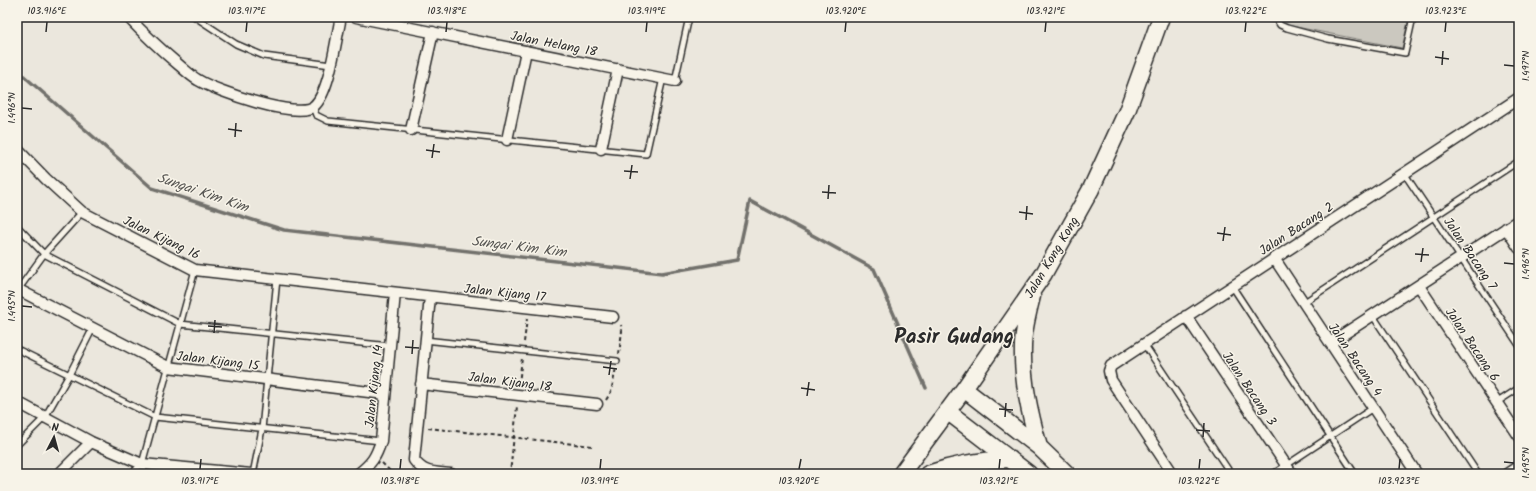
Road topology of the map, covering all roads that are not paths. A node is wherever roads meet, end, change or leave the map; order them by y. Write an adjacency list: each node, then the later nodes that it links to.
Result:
1 (128, 17): 16 (street)
2 (195, 17): 11 (lane)
3 (341, 17): 11 (street)
4 (356, 17): 9 (street, Jalan Helang 18)
5 (689, 17): 14 (lane)
6 (1161, 17): 36 (main road, Jalan Kong Kong)
7 (1275, 17): 8 (lane)
8 (1414, 17)
9 (432, 32): 10 (street, Jalan Helang 18); 17 (street)
10 (526, 51): 12 (street, Jalan Helang 18); 18 (street)
11 (331, 65): 16 (street)
12 (618, 69): 13 (street, Jalan Helang 18); 20 (street)
13 (663, 78): 14 (street, Jalan Helang 18); 20 (lane)
14 (675, 81)
15 (1519, 98): 22 (street, Jalan Bacang 2)
16 (313, 107): 17 (lane)
17 (411, 130): 18 (lane)
18 (507, 140): 20 (lane)
19 (17, 149): 23 (street, Jalan Kijang 16)
20 (601, 149)
21 (1519, 161): 24 (lane)
22 (1404, 173): 24 (lane, Jalan Bacang 7); 30 (street, Jalan Bacang 2)
23 (82, 212): 29 (lane); 32 (street, Jalan Kijang 16)
24 (1434, 217): 31 (lane, Jalan Bacang 7); 40 (lane)
25 (1519, 220): 27 (street)
26 (17, 226): 29 (lane)
27 (1506, 228): 28 (street); 31 (street)
28 (1519, 248)
29 (44, 254): 37 (lane); 44 (lane)
30 (1274, 258): 34 (street, Jalan Bacang 2); 40 (street, Jalan Bacang 4)
31 (1461, 258): 35 (street); 50 (lane, Jalan Bacang 7)
32 (195, 270): 33 (street, Jalan Kijang 16); 44 (lane)
33 (277, 280): 38 (street, Jalan Kijang 16); 46 (lane)
34 (1232, 286): 41 (street, Jalan Bacang 2); 69 (lane)
35 (1419, 286): 42 (street); 62 (street, Jalan Bacang 6)
36 (1033, 289): 59 (main road, Jalan Kong Kong); 74 (main road)
37 (17, 290): 45 (street, Jalan Kijang 15)
38 (395, 293): 39 (street, Jalan Kijang 17); 51 (street, Jalan Kijang 14)
39 (430, 297): 43 (street, Jalan Kijang 17); 47 (street)
40 (1303, 303): 48 (street, Jalan Bacang 4)
41 (1186, 316): 49 (street, Jalan Bacang 2); 77 (street, Jalan Bacang 3)
42 (1373, 316): 48 (street); 93 (lane)
43 (613, 317)
44 (180, 324): 46 (lane); 54 (lane)
45 (93, 328): 54 (street, Jalan Kijang 15); 55 (lane)
46 (272, 334): 51 (lane); 56 (lane)
47 (425, 340): 53 (lane); 57 (street)
48 (1330, 343): 64 (street, Jalan Bacang 4)
49 (1144, 344): 88 (street, Jalan Bacang 2); 89 (lane)
50 (1519, 345)
51 (390, 346): 60 (street, Jalan Kijang 14)
52 (17, 350): 55 (lane)
53 (617, 362)
54 (168, 367): 56 (street, Jalan Kijang 15); 67 (lane)
55 (69, 375): 66 (lane); 67 (lane)
56 (267, 380): 60 (street, Jalan Kijang 15); 68 (lane)
57 (421, 384): 63 (street, Jalan Kijang 18); 83 (street)
58 (1519, 388): 62 (lane)
59 (964, 389): 65 (main road, Jalan Kong Kong); 74 (main road)
60 (385, 394): 71 (street, Jalan Kijang 14)
61 (17, 402): 66 (street)
62 (1496, 403): 70 (street, Jalan Bacang 6)
63 (597, 404)
64 (1374, 408): 69 (lane); 92 (street, Jalan Bacang 4)
65 (947, 411): 75 (main road); 84 (main road, Jalan Kong Kong)
66 (45, 417): 72 (street); 73 (lane)
67 (155, 417): 68 (lane); 76 (lane)
68 (262, 429): 71 (lane); 81 (lane)
69 (1331, 436): 77 (lane); 91 (lane)
70 (1519, 436)
71 (381, 441): 82 (street, Jalan Kijang 14)
72 (91, 442): 76 (street); 79 (street)
73 (17, 445)
74 (1039, 446): 87 (main road)
75 (1010, 459): 85 (main road); 86 (main road)
76 (142, 464): 78 (street); 80 (lane)
77 (1289, 470): 90 (lane)
78 (200, 472): 81 (street)
79 (59, 474)
80 (131, 474)
81 (252, 474)
82 (358, 474)
83 (450, 474)
84 (901, 474)
85 (928, 474)
86 (1029, 474)
87 (1067, 474)
88 (1173, 474)
89 (1231, 474)
90 (1273, 474)
91 (1356, 474)
92 (1417, 474)
93 (1478, 474)

